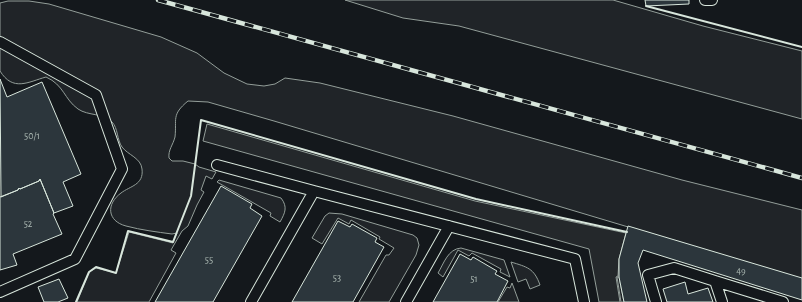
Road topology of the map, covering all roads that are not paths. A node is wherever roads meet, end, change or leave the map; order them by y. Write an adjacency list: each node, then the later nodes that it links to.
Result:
1 (705, 0): 2 (lane)
2 (712, 0)
3 (0, 42): 8 (lane)
4 (217, 165): 5 (lane)
5 (314, 191): 6 (lane); 9 (lane)
6 (449, 226): 10 (lane); 11 (lane)
7 (715, 281): 12 (lane); 13 (lane); 14 (lane)
8 (0, 292)
9 (251, 302)
10 (406, 302)
11 (584, 302)
12 (656, 302)
13 (722, 302)
14 (783, 302)

